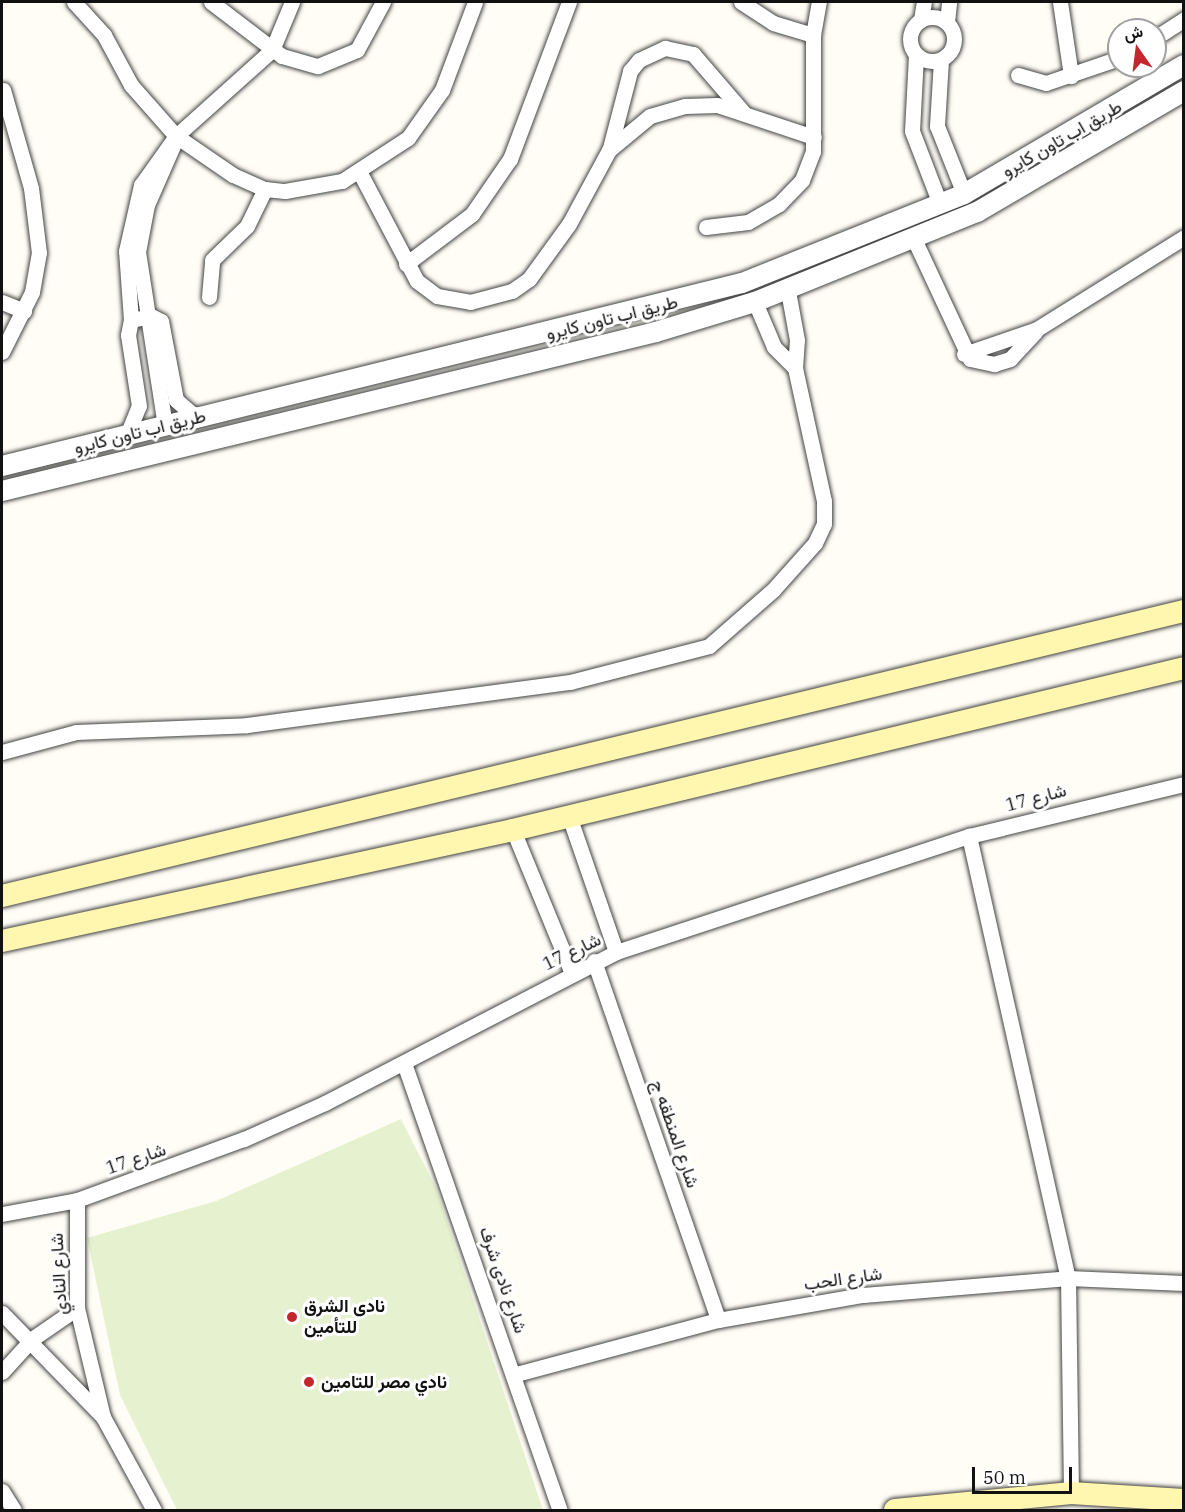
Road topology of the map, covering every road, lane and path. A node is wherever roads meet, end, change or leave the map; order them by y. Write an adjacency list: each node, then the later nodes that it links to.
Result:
1 (74, 2): 27 (street)
2 (211, 2): 17 (street)
3 (292, 2): 17 (street)
4 (383, 2): 17 (street)
5 (476, 2): 30 (street)
6 (569, 2): 37 (street)
7 (741, 2): 16 (street)
8 (819, 2): 16 (street)
9 (924, 2): 13 (street)
10 (949, 2): 14 (street)
11 (1060, 2): 23 (street)
12 (1184, 19): 15 (street)
13 (921, 20): 14 (street); 18 (street)
14 (947, 22): 19 (street)
15 (1167, 30)
16 (813, 35): 28 (street)
17 (272, 50): 27 (street)
18 (916, 55): 19 (street); 33 (street)
19 (942, 60): 32 (street)
20 (1107, 62): 23 (street)
21 (1184, 65): 32 (street, طريق اب تاون كايرو)
22 (1018, 75): 23 (street)
23 (1071, 76)
24 (3, 90): 42 (street)
25 (1184, 91): 36 (street, طريق اب تاون كايرو)
26 (743, 112): 28 (street); 29 (street); 29 (street)
27 (177, 136): 31 (street); 43 (street)
28 (814, 137): 34 (street)
29 (609, 150): 37 (street)
30 (360, 173): 31 (street); 37 (street)
31 (265, 189): 39 (street)
32 (964, 194): 33 (street, طريق اب تاون كايرو); 36 (street)
33 (940, 204): 48 (street, طريق اب تاون كايرو)
34 (706, 227)
35 (1184, 237): 36 (street)
36 (914, 239): 38 (street, طريق اب تاون كايرو)
37 (406, 264)
38 (788, 291): 41 (street, طريق اب تاون كايرو); 45 (street)
39 (209, 297)
40 (2, 302): 42 (street)
41 (755, 302): 45 (street); 52 (street, طريق اب تاون كايرو)
42 (24, 311): 44 (street)
43 (139, 318): 46 (street); 47 (street)
44 (2, 352)
45 (795, 368): 55 (street)
46 (166, 390): 47 (street); 48 (street); 49 (street)
47 (138, 395): 50 (street)
48 (202, 416): 49 (street, طريق اب تاون كايرو)
49 (165, 426): 50 (street, طريق اب تاون كايرو)
50 (127, 435): 51 (street, طريق اب تاون كايرو)
51 (2, 466)
52 (2, 491)
53 (1184, 611): 60 (main road)
54 (1184, 668): 57 (main road)
55 (2, 752)
56 (1184, 784): 59 (street, شارع 17)
57 (569, 816): 58 (main road); 62 (street)
58 (513, 830): 61 (main road); 64 (street)
59 (969, 836): 62 (street, شارع 17); 68 (street)
60 (2, 896)
61 (2, 941)
62 (616, 952): 63 (street, شارع 17)
63 (594, 961): 64 (street, شارع 17); 72 (street, شارع المنطقه ج)
64 (572, 973): 65 (street, شارع 17)
65 (404, 1063): 66 (street, شارع 17); 75 (street, شارع نادى شرف)
66 (76, 1200): 67 (street, شارع 17); 70 (street, شارع النادي)
67 (2, 1214)
68 (1068, 1278): 69 (street, شارع الحب); 72 (street, شارع الحب); 78 (street)
69 (1184, 1282)
70 (77, 1308): 73 (street); 76 (street, شارع النادي)
71 (2, 1313): 73 (street, شارع النادي)
72 (718, 1320): 75 (street, شارع الحب)
73 (32, 1339): 74 (street); 76 (street, شارع النادي)
74 (2, 1372)
75 (516, 1374): 82 (street, شارع نادى شرف)
76 (103, 1417): 81 (street, شارع النادي)
77 (2, 1491): 80 (street)
78 (1071, 1493): 79 (main road); 83 (main road)
79 (1184, 1500)
80 (14, 1510)
81 (154, 1510)
82 (560, 1510)
83 (895, 1510)

